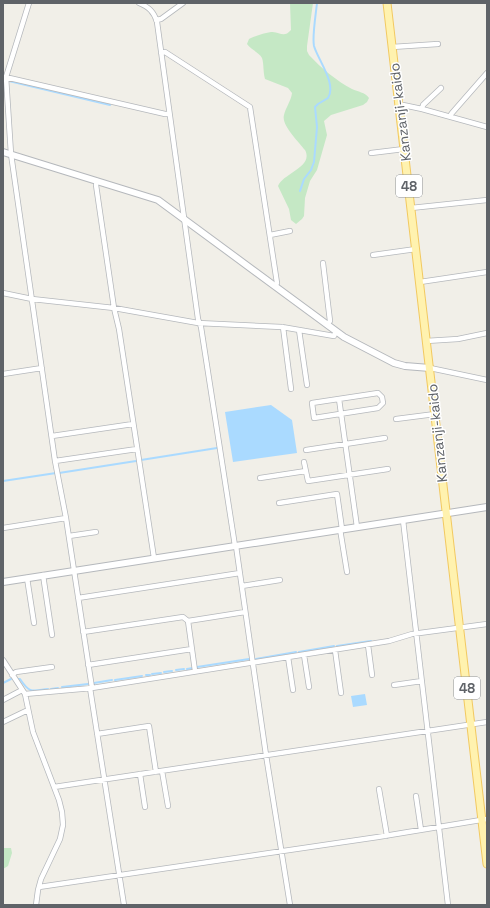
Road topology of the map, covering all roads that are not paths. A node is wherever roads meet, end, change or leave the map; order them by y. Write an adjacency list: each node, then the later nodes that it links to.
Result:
1 (29, 3): 10 (street)
2 (139, 3): 5 (street)
3 (183, 3): 5 (street)
4 (387, 3): 7 (main road, Kanzanji-kaido / 48)
5 (156, 20): 8 (street)
6 (438, 44): 7 (street)
7 (392, 47): 12 (main road, Kanzanji-kaido / 48)
8 (161, 53): 14 (street); 26 (street)
9 (487, 73): 15 (street)
10 (4, 76): 14 (street); 20 (street)
11 (441, 88): 13 (street)
12 (399, 106): 13 (street); 17 (main road, Kanzanji-kaido / 48)
13 (422, 110): 15 (street)
14 (169, 114): 24 (street)
15 (450, 116): 16 (street)
16 (487, 127)
17 (404, 149): 19 (street); 23 (main road, Kanzanji-kaido / 48)
18 (3, 152): 20 (street)
19 (371, 153)
20 (11, 154): 21 (street); 34 (street)
21 (97, 181): 24 (street); 35 (street)
22 (487, 200): 23 (street)
23 (411, 208): 27 (main road, Kanzanji-kaido / 48)
24 (183, 217): 32 (street); 36 (street)
25 (290, 231): 26 (street)
26 (270, 235): 32 (street)
27 (416, 249): 28 (street); 31 (main road, Kanzanji-kaido / 48)
28 (373, 256)
29 (323, 263): 37 (street)
30 (487, 272): 31 (street)
31 (420, 282): 42 (main road, Kanzanji-kaido / 48)
32 (275, 286): 37 (street)
33 (3, 293): 34 (street)
34 (32, 299): 35 (street); 43 (street)
35 (114, 308): 36 (street); 53 (street)
36 (199, 323): 38 (street); 75 (street)
37 (327, 325): 40 (street)
38 (283, 327): 39 (street); 48 (street)
39 (299, 330): 40 (street); 47 (street)
40 (336, 332): 44 (street)
41 (487, 333): 42 (street)
42 (426, 340): 44 (main road, Kanzanji-kaido / 48)
43 (42, 368): 45 (street); 54 (street)
44 (430, 368): 46 (street); 51 (main road, Kanzanji-kaido / 48)
45 (3, 374)
46 (487, 380)
47 (307, 385)
48 (292, 389)
49 (339, 399): 50 (street); 50 (street); 50 (street)
50 (341, 414): 56 (street)
51 (435, 414): 52 (street); 67 (main road, Kanzanji-kaido / 48)
52 (396, 419)
53 (133, 424): 54 (street); 57 (street)
54 (52, 436): 59 (street)
55 (385, 438): 56 (street)
56 (345, 444): 58 (street); 63 (street)
57 (137, 449): 59 (street); 76 (street)
58 (306, 450)
59 (55, 461): 68 (street)
60 (304, 462): 62 (street)
61 (388, 469): 63 (street)
62 (306, 471): 63 (street); 64 (street)
63 (350, 475): 70 (street)
64 (260, 478)
65 (279, 503): 72 (street)
66 (487, 507): 67 (street)
67 (446, 513): 69 (street); 90 (main road, Kanzanji-kaido / 48)
68 (66, 518): 71 (street); 74 (street)
69 (403, 520): 70 (street); 92 (street)
70 (357, 527): 72 (street)
71 (3, 528)
72 (341, 529): 75 (street); 78 (street)
73 (96, 532): 74 (street)
74 (69, 536): 77 (street)
75 (236, 546): 76 (street); 79 (street)
76 (154, 558): 77 (street)
77 (74, 571): 80 (street); 85 (street)
78 (347, 572)
79 (240, 573): 84 (street); 85 (street)
80 (43, 575): 81 (street); 93 (street)
81 (27, 578): 83 (street); 88 (street)
82 (280, 580): 84 (street)
83 (3, 582)
84 (242, 586): 86 (street)
85 (78, 598): 91 (street)
86 (245, 612): 87 (street); 100 (street)
87 (188, 621): 91 (street); 95 (street)
88 (34, 623)
89 (487, 624): 90 (street)
90 (459, 627): 92 (street); 118 (main road, Kanzanji-kaido / 48)
91 (83, 632): 101 (street)
92 (416, 633): 94 (street); 106 (street)
93 (52, 635)
94 (368, 645): 96 (street); 105 (street)
95 (192, 648): 101 (street); 103 (street)
96 (335, 650): 97 (street); 112 (street)
97 (304, 655): 98 (street); 108 (street)
98 (288, 657): 100 (street); 111 (street)
99 (3, 662): 104 (street)
100 (253, 663): 103 (street); 121 (street)
101 (88, 665): 109 (street)
102 (52, 667): 104 (street)
103 (195, 672): 109 (street)
104 (12, 675): 110 (street)
105 (372, 675)
106 (422, 681): 107 (street); 119 (street)
107 (394, 685)
108 (309, 687)
109 (91, 688): 113 (street); 120 (street)
110 (22, 690): 113 (street); 114 (street)
111 (293, 690)
112 (342, 693)
113 (25, 694): 115 (street)
114 (3, 700)
115 (28, 710): 116 (street); 126 (street)
116 (3, 722)
117 (487, 722): 118 (street)
118 (471, 724): 119 (street); 131 (main road, Kanzanji-kaido / 48)
119 (428, 731): 121 (street); 132 (street)
120 (98, 734): 123 (street); 125 (street)
121 (266, 755): 122 (street); 135 (street)
122 (162, 771): 123 (street); 129 (street)
123 (156, 772): 124 (street)
124 (140, 774): 125 (street); 130 (street)
125 (104, 779): 126 (street); 137 (street)
126 (54, 787): 138 (street)
127 (379, 789): 134 (street)
128 (416, 796): 133 (street)
129 (168, 806)
130 (145, 807)
131 (484, 819): 132 (street); 136 (main road, Kanzanji-kaido / 48)
132 (439, 827): 133 (street); 142 (street)
133 (421, 830): 134 (street)
134 (387, 836): 135 (street)
135 (281, 850): 137 (street); 141 (street)
136 (487, 864)
137 (119, 875): 138 (street); 140 (street)
138 (39, 887): 139 (street)
139 (36, 905)
140 (124, 905)
141 (290, 905)
142 (448, 905)

